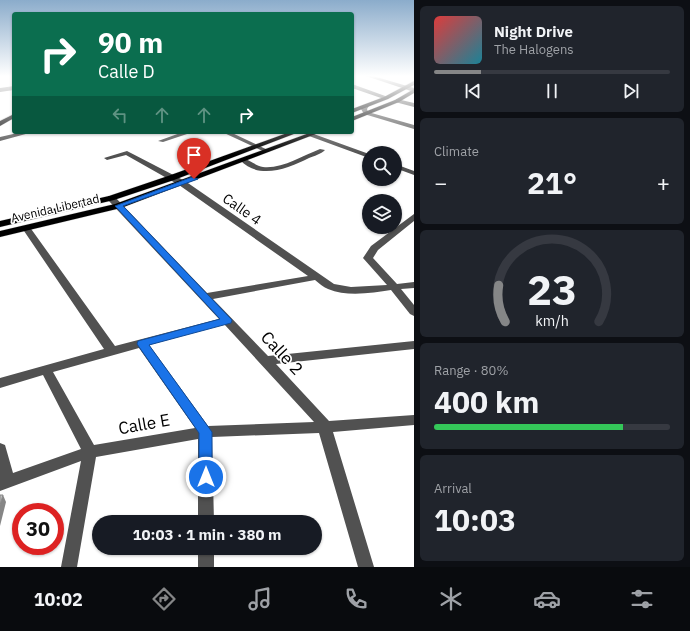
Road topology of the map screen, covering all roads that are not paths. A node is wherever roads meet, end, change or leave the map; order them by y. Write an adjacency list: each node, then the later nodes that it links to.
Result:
1 (375, 102): 5 (main road)
2 (393, 102): 7 (main road)
3 (403, 102): 4 (street)
4 (414, 105)
5 (366, 106): 6 (main road); 7 (street)
6 (354, 110)
7 (366, 113): 9 (main road); 11 (street)
8 (12, 117): 10 (main road)
9 (354, 118)
10 (1, 122)
11 (414, 127)
12 (21, 134): 18 (street)
13 (184, 134): 19 (street)
14 (229, 134): 20 (street)
15 (290, 134): 20 (main road, Avenida Libertad)
16 (312, 134): 22 (main road, Avenida Libertad)
17 (317, 134): 23 (street)
18 (0, 139)
19 (161, 141)
20 (256, 146): 22 (street); 30 (main road, Avenida Libertad)
21 (322, 150): 25 (street)
22 (267, 151): 25 (main road, Avenida Libertad)
23 (362, 153)
24 (107, 158): 30 (street, Calle 4)
25 (243, 160): 31 (main road, Avenida Libertad)
26 (414, 166): 28 (street)
27 (402, 169): 28 (street)
28 (406, 170): 29 (street)
29 (414, 173)
30 (171, 178): 31 (street, Calle 4); 32 (main road, Avenida Libertad)
31 (182, 183): 32 (main road, Avenida Libertad); 38 (street, Calle 4)
32 (115, 202): 34 (main road, Avenida Libertad); 35 (main road, Avenida Libertad); 41 (street, Calle 2)
33 (414, 217): 40 (street)
34 (4, 223): 36 (street)
35 (26, 228): 36 (main road, Avenida Libertad); 46 (street)
36 (13, 231): 37 (main road, Avenida Libertad)
37 (0, 234)
38 (316, 277): 40 (street, Calle 4); 41 (street)
39 (414, 285): 40 (street, Calle 4)
40 (394, 286): 42 (street)
41 (206, 297): 43 (street, Calle 2)
42 (414, 312)
43 (227, 320): 44 (street); 47 (street, Calle 2)
44 (142, 344): 46 (street); 52 (street)
45 (414, 345): 47 (street)
46 (112, 351): 48 (street)
47 (266, 361): 51 (street, Calle 2)
48 (46, 370): 49 (street); 54 (street)
49 (0, 383)
50 (414, 420): 51 (street, Calle E)
51 (324, 427): 52 (street, Calle E); 60 (street, Calle 2)
52 (205, 432): 54 (street, Calle E); 56 (street)
53 (0, 449): 55 (street)
54 (90, 452): 55 (street, Calle E); 58 (street)
55 (4, 482)
56 (206, 515)
57 (206, 555): 59 (street)
58 (70, 567)
59 (206, 567)
60 (366, 567)

